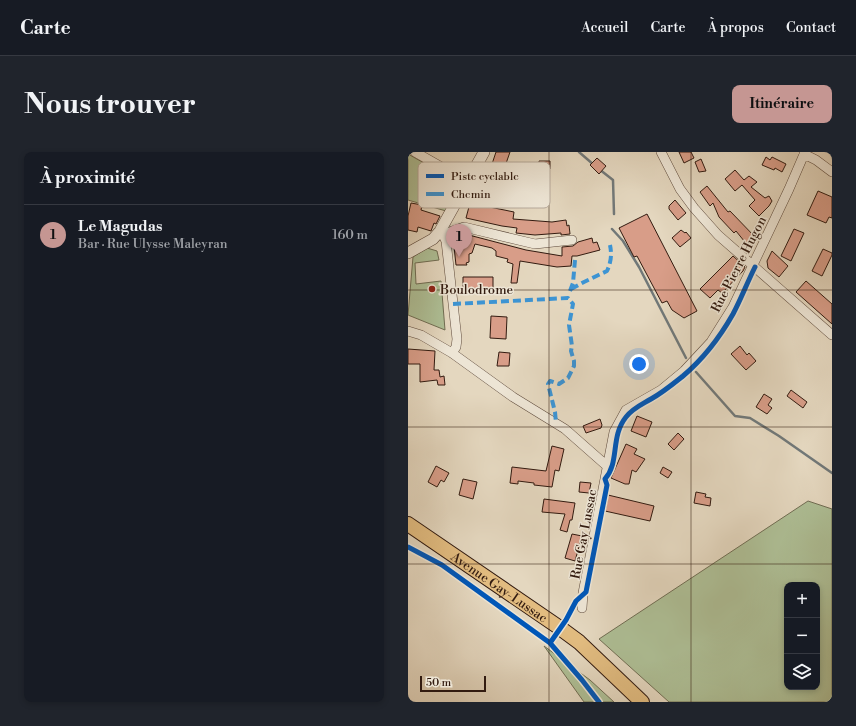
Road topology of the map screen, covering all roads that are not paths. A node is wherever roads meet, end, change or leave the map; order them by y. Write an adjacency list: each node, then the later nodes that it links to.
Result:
1 (415, 152): 5 (street)
2 (484, 152): 6 (street)
3 (661, 152): 12 (street)
4 (804, 153): 7 (street); 12 (street, Rue Pierre Hugon)
5 (433, 162)
6 (479, 162)
7 (832, 172)
8 (455, 208): 9 (street)
9 (442, 234): 10 (street); 11 (street); 15 (street)
10 (572, 240)
11 (408, 253)
12 (753, 266): 14 (street); 16 (street, Rue Pierre Hugon)
13 (408, 331): 15 (street)
14 (832, 335)
15 (452, 353): 16 (street)
16 (608, 466): 18 (street, Rue Gay Lussac)
17 (408, 524): 19 (main road, Avenue Gay-Lussac)
18 (582, 608)
19 (642, 702)

